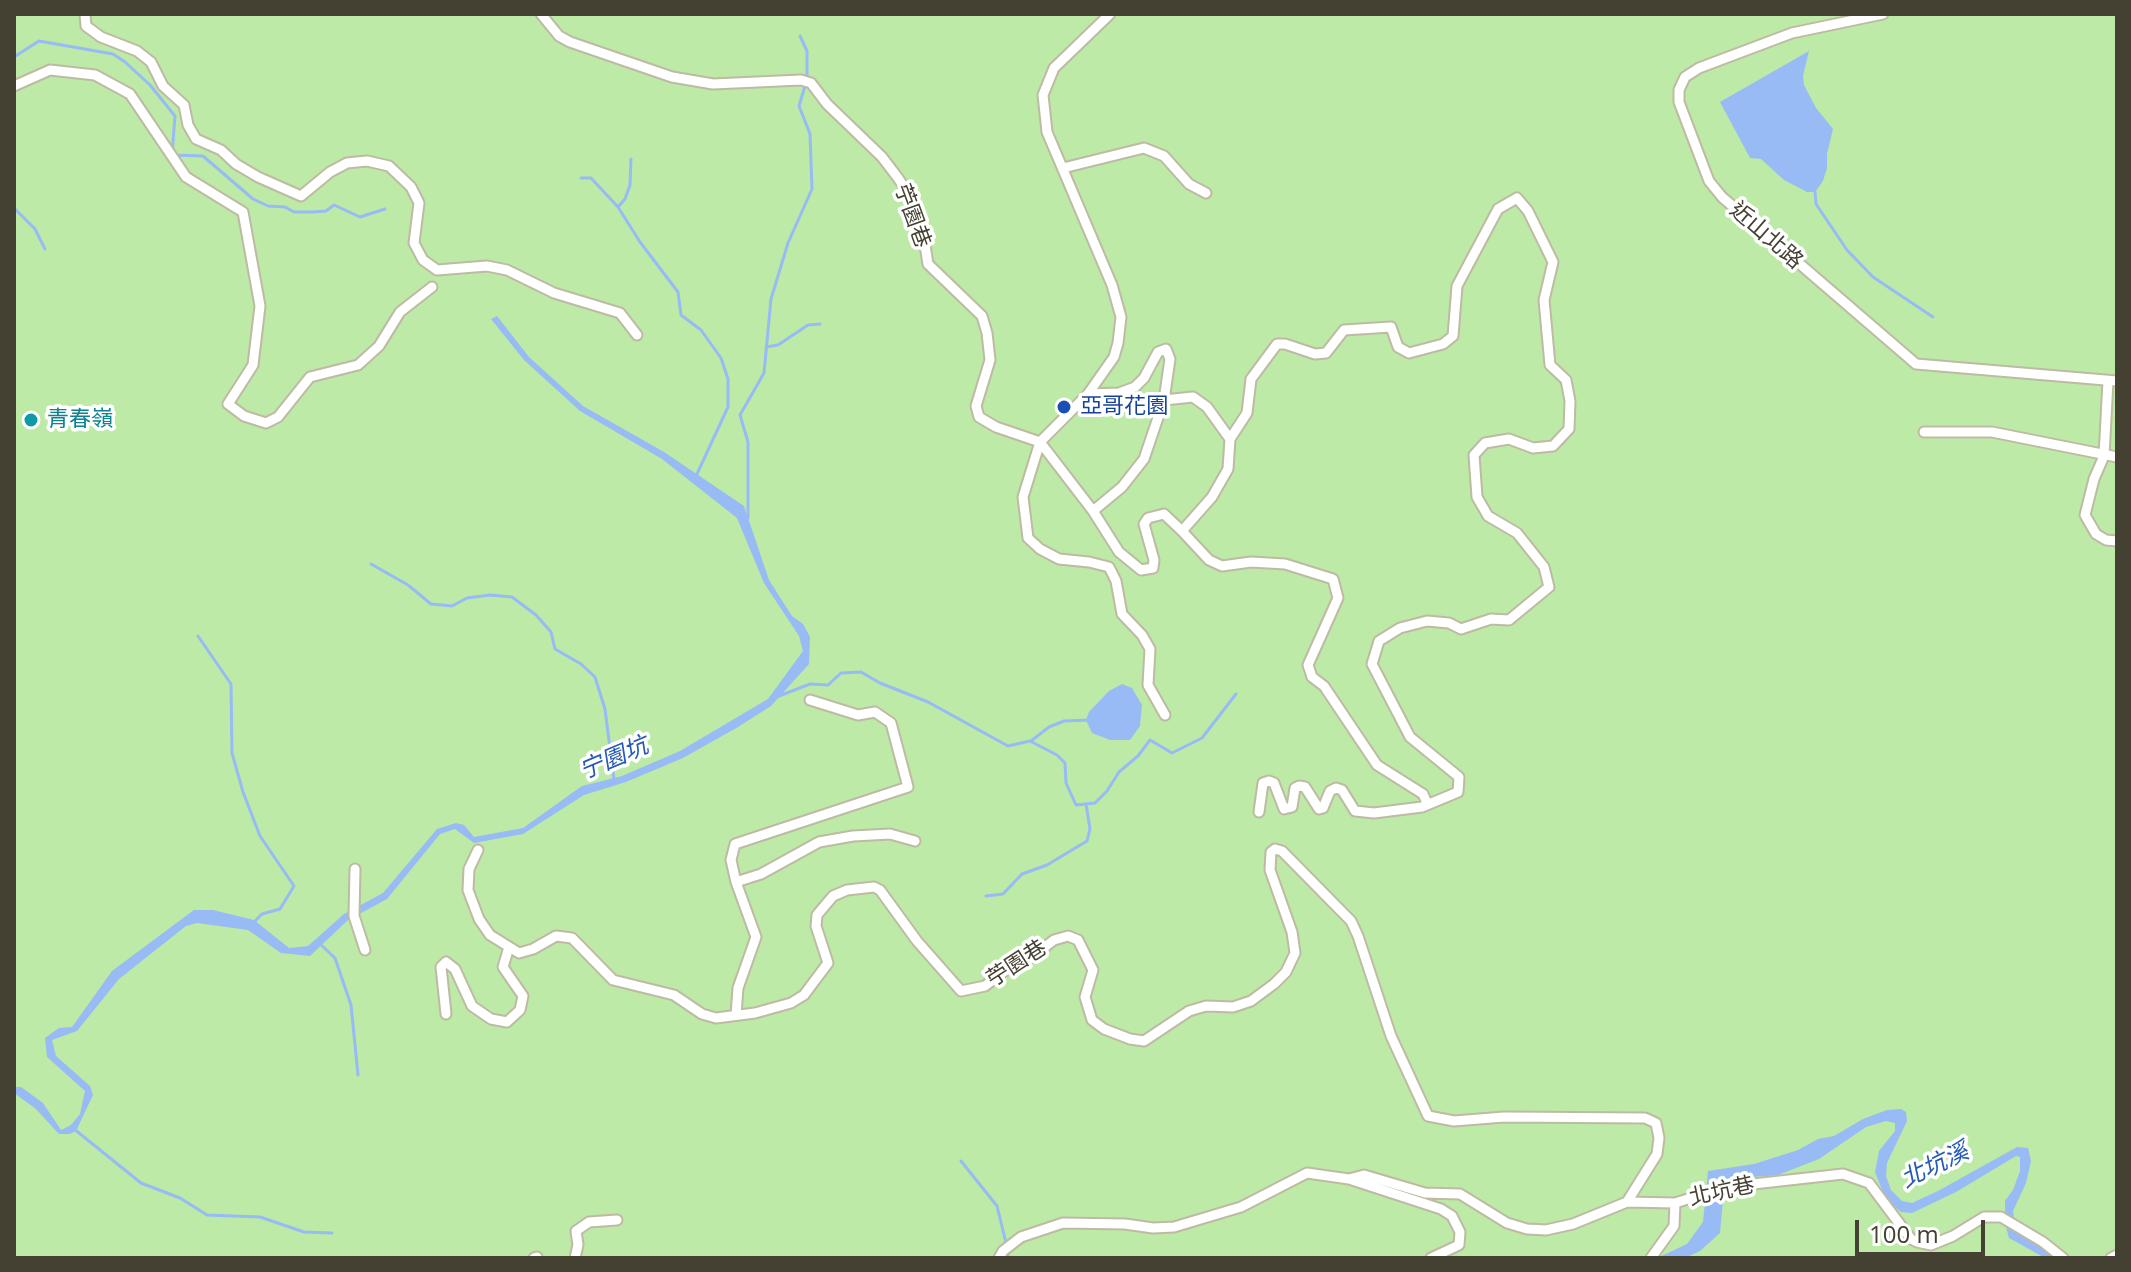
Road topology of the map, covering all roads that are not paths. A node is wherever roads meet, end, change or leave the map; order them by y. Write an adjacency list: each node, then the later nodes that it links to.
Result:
1 (85, 14): 9 (street)
2 (541, 14): 15 (street, 苧園巷)
3 (1110, 14): 6 (street)
4 (1883, 14): 10 (street, 近山北路)
5 (14, 86): 8 (street)
6 (1063, 168): 7 (street); 11 (street)
7 (1206, 193)
8 (432, 287)
9 (637, 335)
10 (2112, 381): 16 (street)
11 (1088, 394): 12 (street); 15 (street)
12 (1164, 400): 14 (street); 18 (street)
13 (1924, 432): 16 (street)
14 (1230, 439): 19 (street); 23 (street)
15 (1040, 442): 18 (street); 22 (street)
16 (2104, 456): 17 (street); 20 (street)
17 (2117, 457)
18 (1093, 511): 19 (street)
19 (1182, 531): 23 (street)
20 (2117, 541)
21 (810, 700): 28 (street)
22 (1165, 715)
23 (1427, 803): 24 (street)
24 (1259, 812)
25 (915, 841): 28 (street)
26 (478, 850): 29 (street)
27 (355, 869): 30 (street)
28 (736, 882): 32 (street)
29 (509, 947): 31 (street); 32 (street, 苧園巷)
30 (365, 950)
31 (446, 1014)
32 (736, 1015): 34 (street, 苧園巷)
33 (1349, 1179): 34 (street, 北坑巷); 39 (street, 北坑巷); 40 (street, 北坑巷)
34 (1627, 1202): 35 (street, 北坑巷)
35 (1675, 1203): 41 (street); 42 (street, 北坑巷)
36 (617, 1220): 38 (street)
37 (2117, 1255): 43 (street)
38 (575, 1258)
39 (999, 1258)
40 (1431, 1258)
41 (1651, 1258)
42 (2063, 1258)
43 (2111, 1258)

